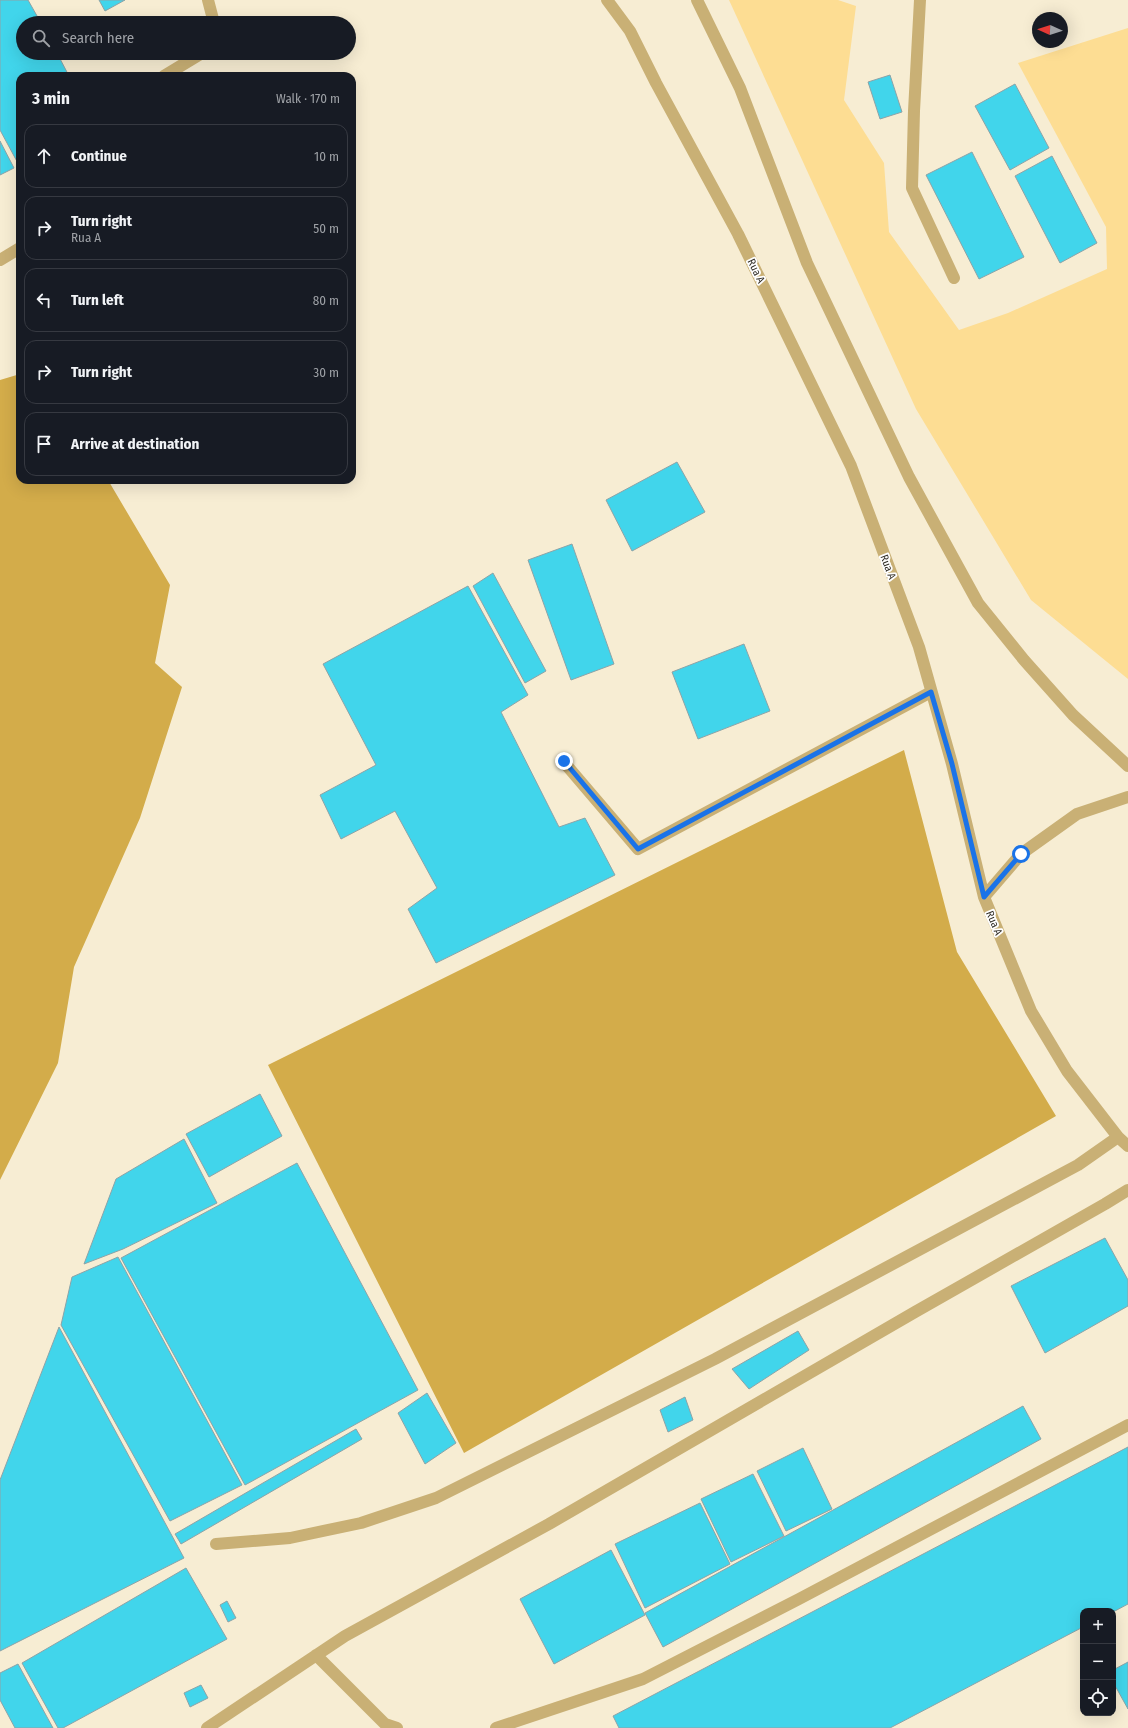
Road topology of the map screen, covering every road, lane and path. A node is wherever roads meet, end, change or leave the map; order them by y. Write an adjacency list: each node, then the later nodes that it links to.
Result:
1 (208, 0): 5 (street)
2 (606, 0): 11 (street, Rua A)
3 (697, 0): 13 (street)
4 (920, 0): 10 (street)
5 (212, 16)
6 (190, 60): 7 (street)
7 (171, 72)
8 (16, 250): 9 (street)
9 (0, 260)
10 (954, 278)
11 (931, 692): 12 (street); 15 (street, Rua A)
12 (564, 761)
13 (1128, 766)
14 (1128, 797): 15 (street)
15 (984, 897): 16 (street, Rua A)
16 (1118, 1137): 17 (street, Rua A); 20 (street)
17 (1128, 1146)
18 (1128, 1190): 21 (street)
19 (1128, 1425): 24 (street)
20 (216, 1544)
21 (316, 1655): 22 (street); 23 (street)
22 (207, 1728)
23 (397, 1728)
24 (496, 1728)

